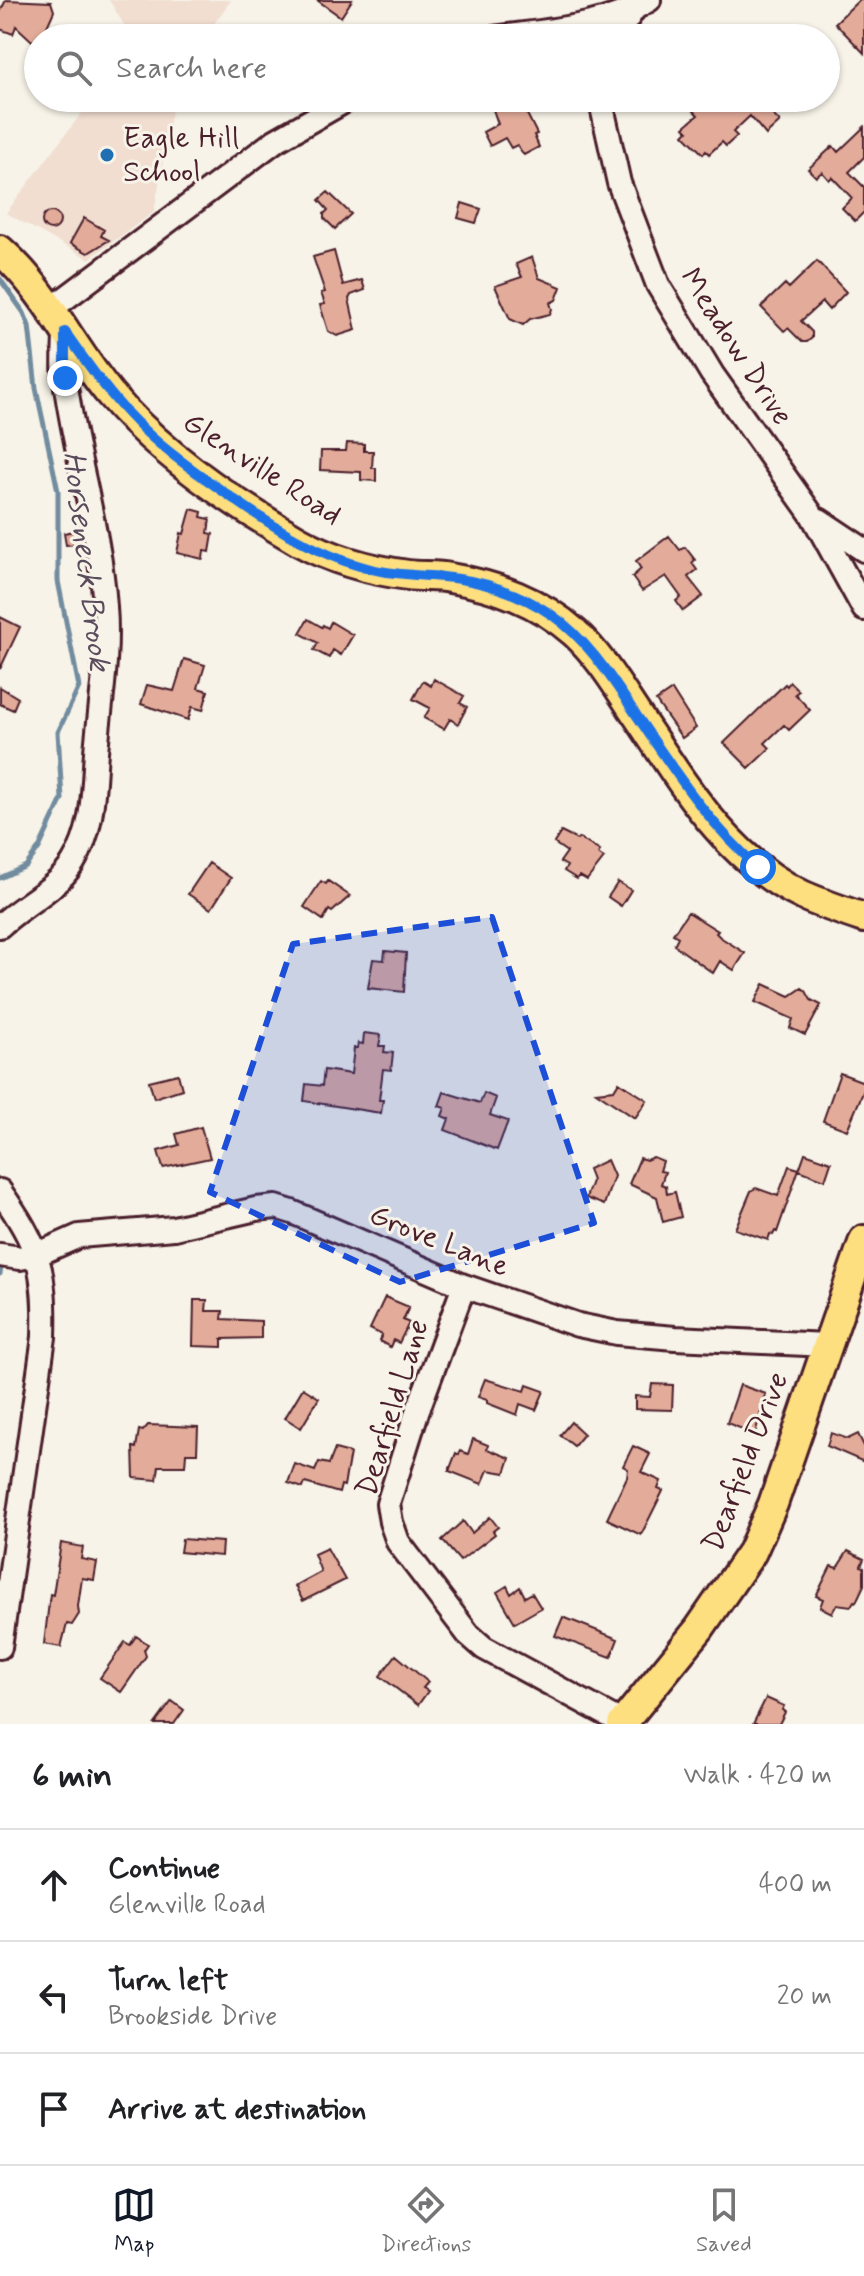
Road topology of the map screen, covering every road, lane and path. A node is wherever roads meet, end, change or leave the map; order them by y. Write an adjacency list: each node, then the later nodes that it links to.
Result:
1 (641, 5): 2 (street); 3 (street)
2 (585, 24)
3 (625, 24)
4 (326, 112): 7 (street)
5 (603, 112): 8 (street, Meadow Drive)
6 (0, 250): 7 (main road, Glenville Road)
7 (58, 320): 11 (main road, Glenville Road); 12 (street)
8 (812, 515): 9 (street); 10 (street, Meadow Drive)
9 (864, 550)
10 (864, 609)
11 (864, 918)
12 (0, 926)
13 (0, 1191): 15 (street)
14 (864, 1240): 17 (main road, Dearfield Drive)
15 (19, 1256): 16 (street, Grove Lane); 18 (street)
16 (464, 1286): 17 (street, Grove Lane); 19 (street, Dearfield Lane)
17 (827, 1345): 19 (main road, Dearfield Drive)
18 (0, 1647)
19 (622, 1723)

